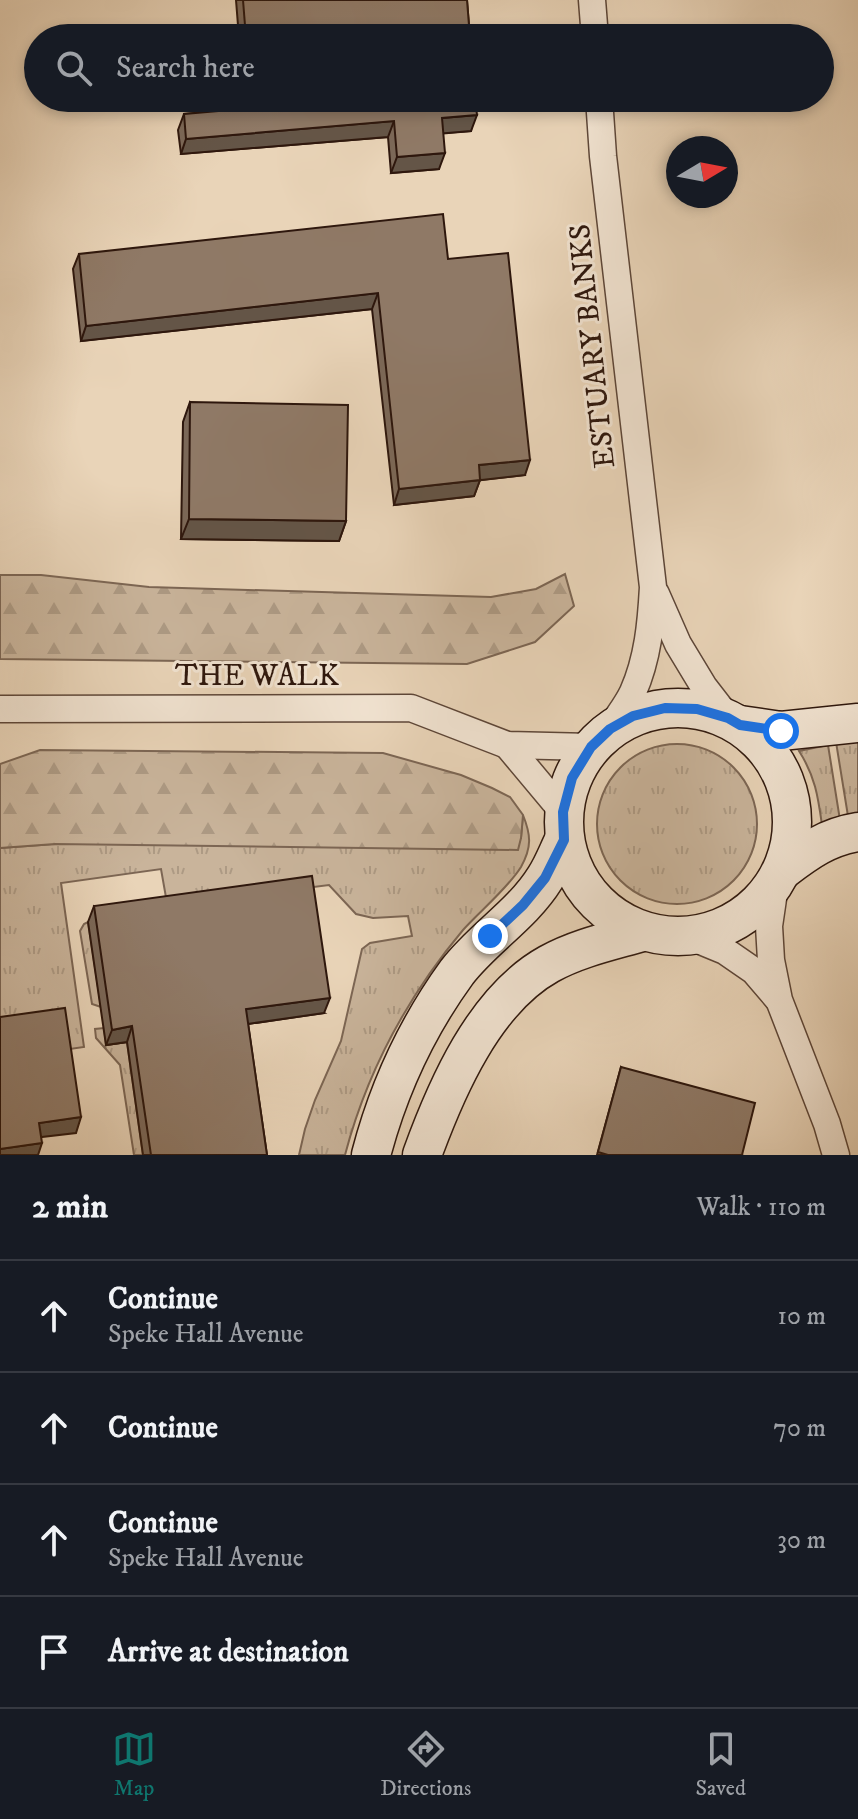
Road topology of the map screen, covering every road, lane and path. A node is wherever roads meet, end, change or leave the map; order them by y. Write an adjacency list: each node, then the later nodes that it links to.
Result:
1 (592, 0): 2 (street)
2 (594, 24)
3 (600, 112): 4 (street, ESTUARY BANKS)
4 (653, 587): 6 (street, ESTUARY BANKS); 8 (street, ESTUARY BANKS)
5 (0, 709): 9 (street, THE WALK)
6 (734, 722): 7 (street); 8 (street); 12 (street)
7 (858, 723)
8 (600, 738): 9 (street, THE WALK); 10 (street)
9 (507, 745): 10 (street, THE WALK)
10 (564, 826): 13 (street); 16 (street)
11 (858, 832): 12 (street)
12 (779, 877): 14 (street); 15 (street)
13 (642, 932): 14 (street); 17 (street)
14 (691, 937): 15 (street)
15 (779, 1000): 18 (street)
16 (371, 1155)
17 (422, 1155)
18 (836, 1155)

